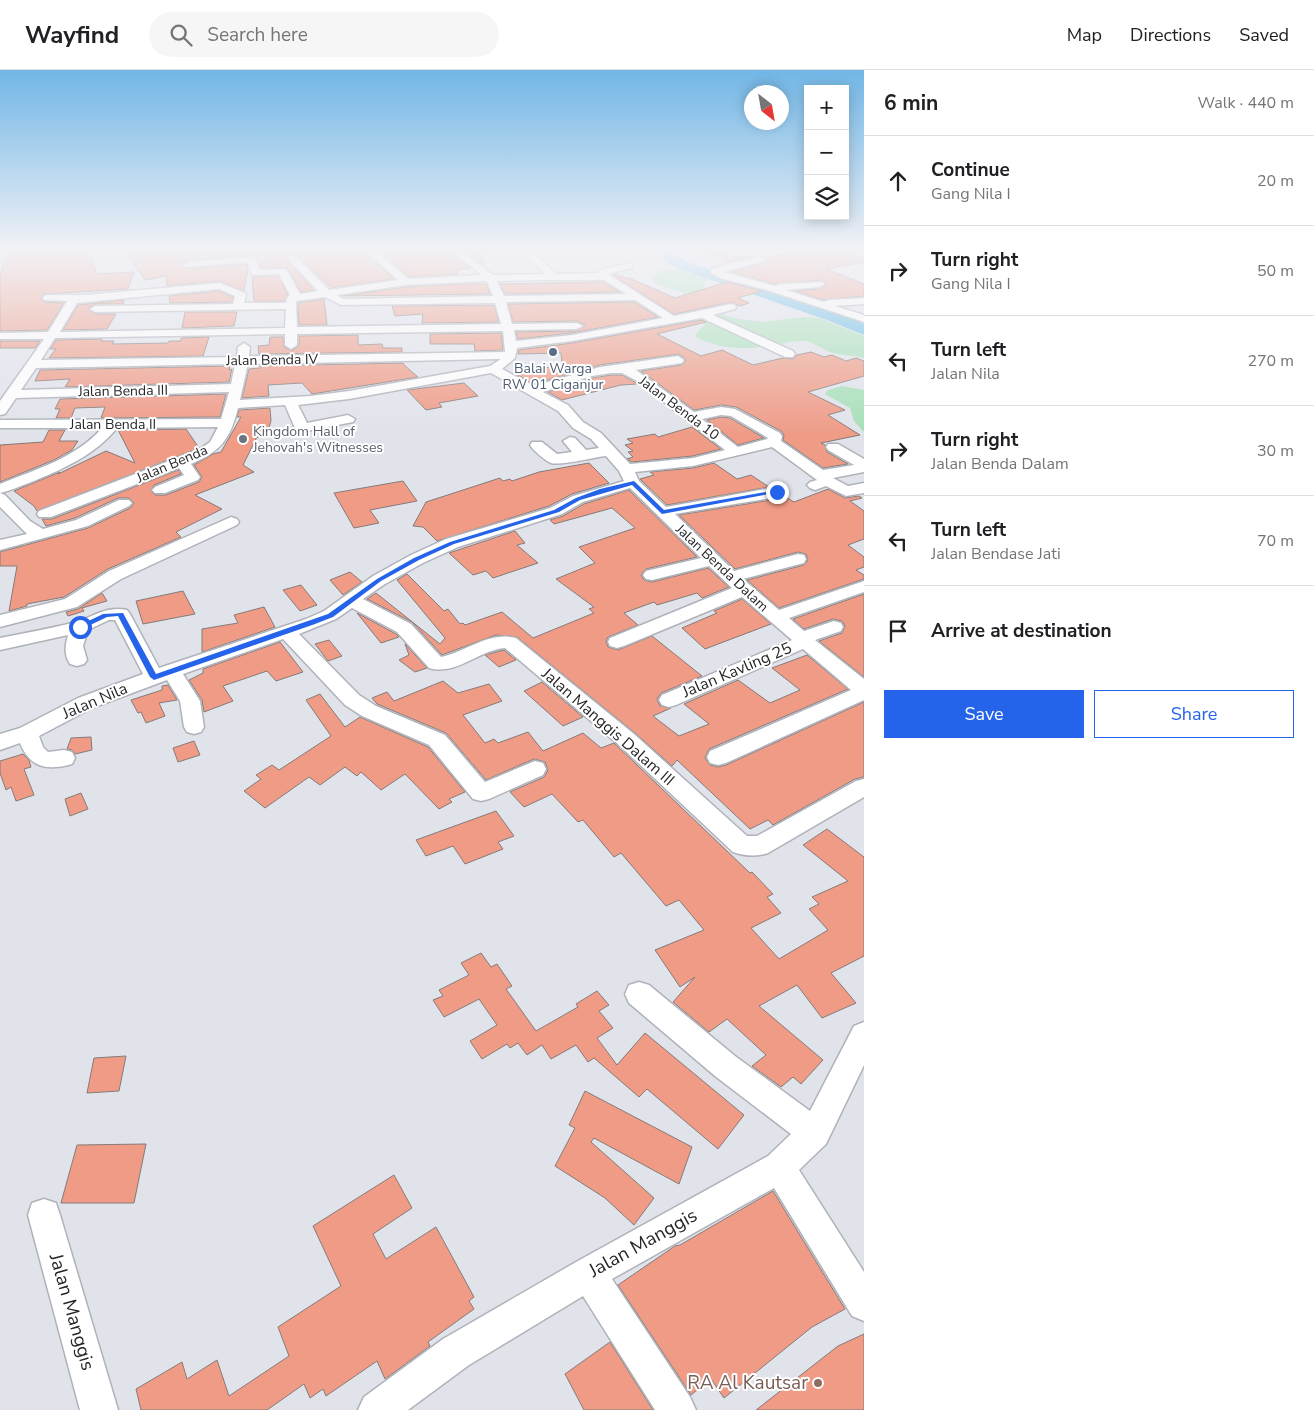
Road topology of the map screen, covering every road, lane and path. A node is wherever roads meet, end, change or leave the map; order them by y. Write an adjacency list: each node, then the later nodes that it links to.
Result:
1 (67, 310): 15 (street)
2 (293, 311): 12 (street)
3 (503, 311): 11 (street)
4 (659, 311): 9 (street)
5 (717, 311): 7 (street, Jalan Benda IV)
6 (839, 311): 8 (street)
7 (703, 314): 9 (street, Jalan Benda IV); 17 (street)
8 (864, 319)
9 (674, 320): 16 (street, Jalan Benda IV)
10 (577, 326): 11 (street)
11 (507, 327): 12 (street); 16 (street)
12 (290, 331): 13 (street); 18 (street)
13 (245, 332): 15 (street); 20 (street, Jalan Benda)
14 (0, 336): 15 (street)
15 (52, 336): 21 (street)
16 (512, 350): 18 (street, Jalan Benda IV); 22 (street)
17 (789, 354)
18 (293, 360): 20 (street, Jalan Benda IV)
19 (678, 360): 23 (street)
20 (243, 361): 21 (street, Jalan Benda IV); 24 (street, Jalan Benda)
21 (32, 364): 26 (street)
22 (493, 369): 25 (street, Jalan Benda Dalam); 27 (street)
23 (618, 369): 25 (street, Jalan Benda 10); 30 (street, Jalan Benda 10)
24 (236, 388): 26 (street, Jalan Benda III); 28 (street, Jalan Benda)
25 (532, 391): 39 (street, Jalan Benda Dalam)
26 (11, 394): 29 (street)
27 (290, 401): 28 (street); 31 (street)
28 (232, 404): 32 (street, Jalan Benda)
29 (0, 411)
30 (691, 417): 36 (street); 40 (street, Jalan Benda 10)
31 (348, 419)
32 (226, 423): 34 (street, Jalan Benda II); 42 (street, Jalan Benda)
33 (0, 424): 34 (street, Jalan Benda II)
34 (113, 424): 47 (street)
35 (570, 441): 41 (street)
36 (774, 442): 40 (street, Jalan Nila); 45 (street)
37 (537, 445): 41 (street)
38 (833, 447): 43 (street)
39 (608, 451): 41 (street); 44 (street, Jalan Benda Dalam)
40 (735, 451): 44 (street, Jalan Nila)
41 (583, 456)
42 (182, 462): 48 (street); 53 (street, Jalan Benda)
43 (864, 467): 45 (street)
44 (630, 476): 52 (street, Jalan Benda Dalam); 63 (street, Jalan Nila)
45 (822, 480): 46 (street)
46 (864, 488)
47 (0, 490)
48 (160, 490)
49 (777, 492): 52 (street)
50 (0, 498): 55 (street)
51 (124, 503): 55 (street)
52 (662, 512): 58 (street, Jalan Benda Dalam)
53 (45, 514)
54 (231, 522): 65 (street)
55 (42, 535): 56 (street)
56 (0, 545)
57 (798, 559): 60 (street)
58 (712, 560): 59 (street); 60 (street, Jalan Benda Dalam)
59 (652, 575)
60 (730, 577): 62 (street, Jalan Benda Dalam)
61 (864, 586): 64 (street)
62 (744, 590): 64 (street, Jalan Benda Dalam); 70 (street)
63 (351, 600): 68 (street, Jalan Nila); 82 (street, Jalan Manggis Dalam III)
64 (775, 617): 69 (street, Jalan Benda Dalam)
65 (0, 621)
66 (80, 627): 71 (street); 72 (street); 73 (street)
67 (834, 627): 69 (street, Jalan Kavling 25)
68 (286, 631): 73 (street, Jalan Nila); 81 (street)
69 (803, 640): 74 (street, Jalan Benda Dalam); 75 (street, Jalan Kavling 25)
70 (617, 642)
71 (0, 644)
72 (77, 660)
73 (163, 674): 76 (street); 77 (street, Jalan Nila)
74 (864, 691): 79 (street)
75 (669, 700)
76 (194, 727)
77 (27, 733): 78 (street, Jalan Nila); 80 (street)
78 (0, 742)
79 (718, 757)
80 (64, 758)
81 (535, 769)
82 (864, 787)
83 (639, 994): 85 (street)
84 (864, 1035): 85 (street, Jalan Manggis)
85 (815, 1133): 86 (street, Jalan Manggis)
86 (779, 1167): 88 (street, Jalan Manggis); 89 (street)
87 (44, 1215): 90 (street, Jalan Manggis)
88 (588, 1274): 91 (street, Jalan Manggis); 92 (street)
89 (864, 1304)
90 (99, 1410)
91 (377, 1410)
92 (677, 1410)

